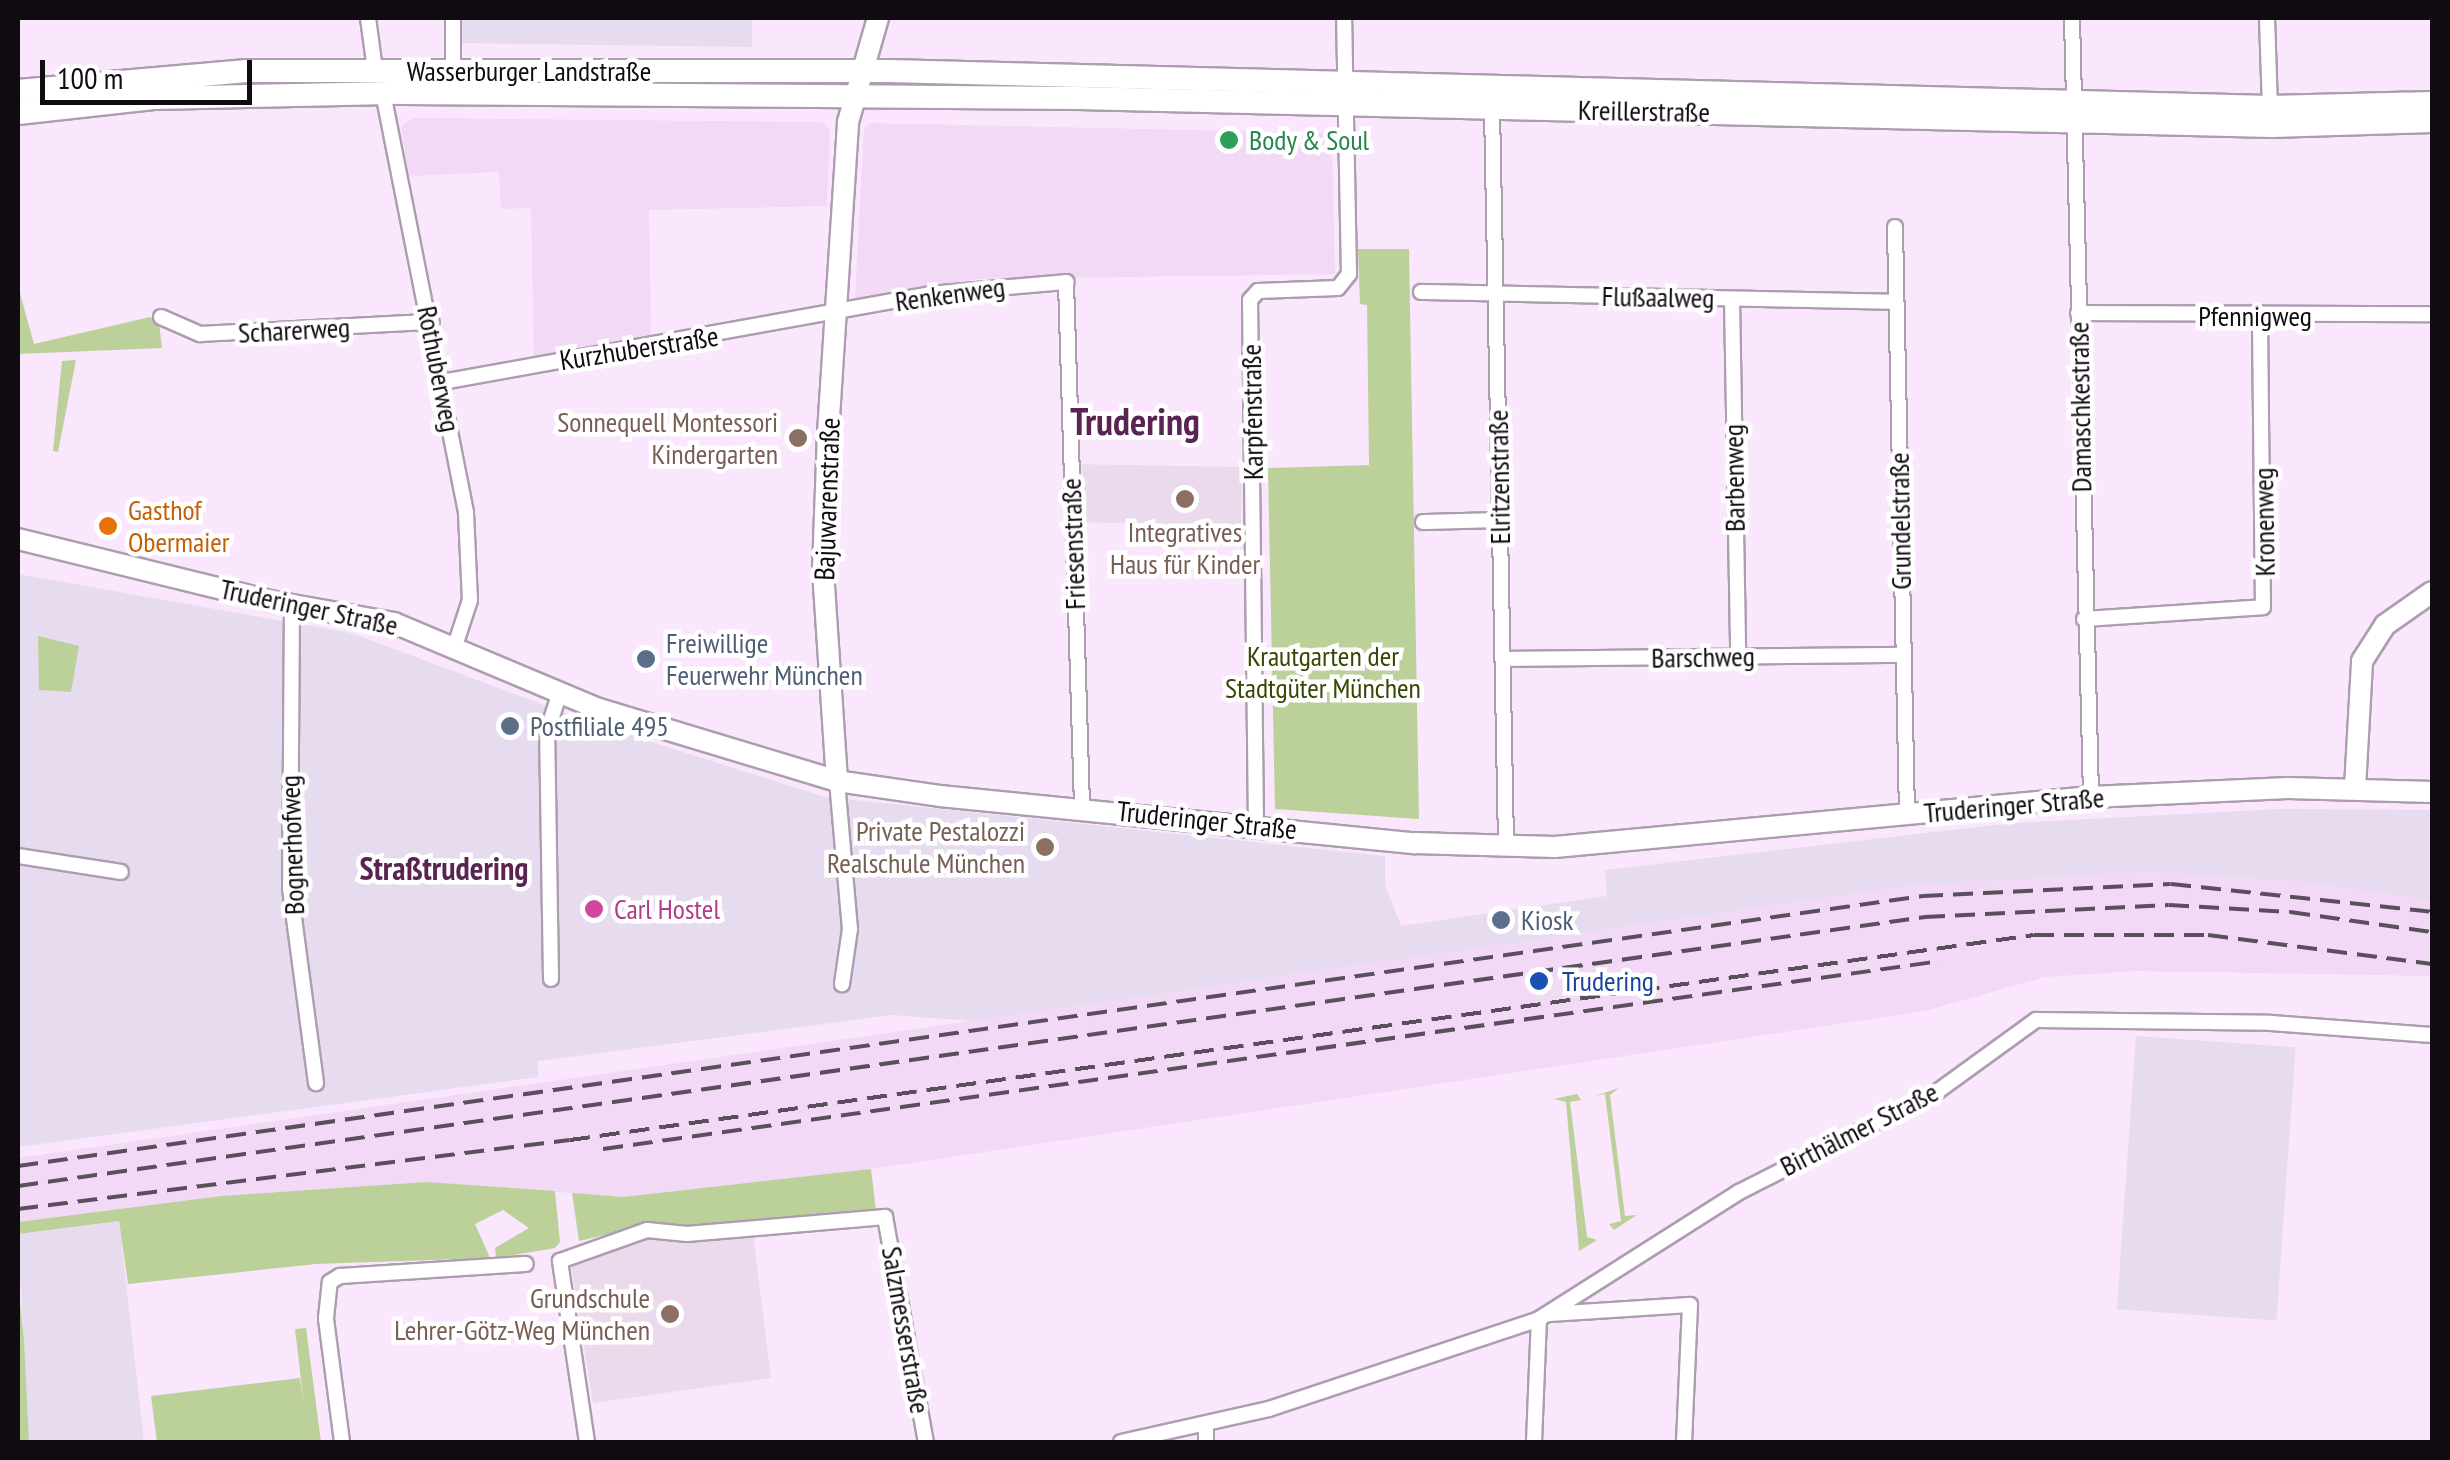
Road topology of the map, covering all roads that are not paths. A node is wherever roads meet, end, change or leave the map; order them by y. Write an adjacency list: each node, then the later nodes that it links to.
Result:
1 (368, 18): 9 (street, Rothuberweg)
2 (453, 18): 7 (street)
3 (878, 18): 8 (street, Bajuwarenstraße)
4 (1344, 18): 11 (street)
5 (2072, 18): 16 (street, Damaschkestraße)
6 (2267, 18): 14 (street)
7 (453, 71): 8 (main road, Wasserburger Landstraße); 9 (main road, Wasserburger Landstraße)
8 (861, 71): 11 (main road, Kreillerstraße); 12 (street, Bajuwarenstraße)
9 (379, 82): 10 (main road, Wasserburger Landstraße); 12 (main road, Wasserburger Landstraße); 17 (main road, Wasserburger Landstraße); 30 (street, Rothuberweg)
10 (18, 91)
11 (1345, 93): 12 (main road, Kreillerstraße); 15 (main road, Kreillerstraße); 16 (main road, Kreillerstraße); 49 (street, Karpfenstraße)
12 (855, 96): 25 (street, Bajuwarenstraße)
13 (2432, 103): 14 (main road, Kreillerstraße)
14 (2270, 107): 16 (main road, Kreillerstraße)
15 (1492, 108): 16 (main road, Kreillerstraße); 22 (street, Elritzenstraße)
16 (2074, 111): 18 (main road, Kreillerstraße); 26 (street, Damaschkestraße)
17 (18, 113)
18 (2432, 122)
19 (1895, 227): 24 (street, Grundelstraße)
20 (1066, 282): 25 (street, Renkenweg); 47 (street, Friesenstraße)
21 (1421, 292): 22 (street, Flußaalweg)
22 (1494, 294): 23 (street, Flußaalweg); 32 (street, Elritzenstraße)
23 (1732, 299): 24 (street, Flußaalweg); 40 (street, Barbenweg)
24 (1896, 302): 39 (street, Grundelstraße)
25 (835, 312): 31 (street, Kurzhuberstraße); 43 (street, Bajuwarenstraße)
26 (2078, 313): 29 (street, Pfennigweg); 37 (street, Damaschkestraße)
27 (2432, 314): 29 (street, Pfennigweg)
28 (161, 317): 30 (street, Scharerweg)
29 (2260, 317): 37 (street, Kronenweg)
30 (432, 322): 31 (street, Rothuberweg)
31 (442, 382): 38 (street, Rothuberweg)
32 (1501, 520): 33 (street); 41 (street, Elritzenstraße)
33 (1423, 522)
34 (18, 539): 36 (street, Truderinger Straße)
35 (2432, 592): 44 (street)
36 (292, 605): 38 (street, Truderinger Straße); 56 (street, Bognerhofweg)
37 (2084, 619): 46 (street, Damaschkestraße)
38 (454, 646): 42 (street, Truderinger Straße)
39 (1903, 655): 40 (street, Barschweg); 48 (street, Grundelstraße)
40 (1738, 656): 41 (street, Barschweg)
41 (1504, 659): 50 (street, Elritzenstraße)
42 (558, 694): 43 (street, Truderinger Straße); 53 (street)
43 (837, 781): 47 (street, Truderinger Straße); 54 (street, Bajuwarenstraße)
44 (2355, 788): 45 (street, Truderinger Straße); 46 (street, Truderinger Straße)
45 (2432, 792)
46 (2091, 797): 48 (street, Truderinger Straße)
47 (1082, 806): 49 (street, Truderinger Straße)
48 (1907, 814): 50 (street, Truderinger Straße)
49 (1256, 826): 50 (street, Truderinger Straße)
50 (1506, 847)
51 (18, 856): 52 (street)
52 (121, 872)
53 (551, 979)
54 (842, 984)
55 (2432, 1034): 58 (street, Birthälmer Straße)
56 (316, 1083)
57 (526, 1264): 62 (street)
58 (1596, 1285): 59 (street); 60 (street, Birthälmer Straße)
59 (1609, 1307): 60 (street, Birthälmer Straße); 68 (street, Birthälmer Straße)
60 (1544, 1316): 61 (street, Birthälmer Straße); 67 (street)
61 (1206, 1426): 65 (street, Birthälmer Straße); 66 (street)
62 (342, 1442)
63 (587, 1442): 64 (street, Salzmesserstraße)
64 (926, 1442)
65 (1121, 1442)
66 (1206, 1442)
67 (1534, 1442)
68 (1684, 1442)

